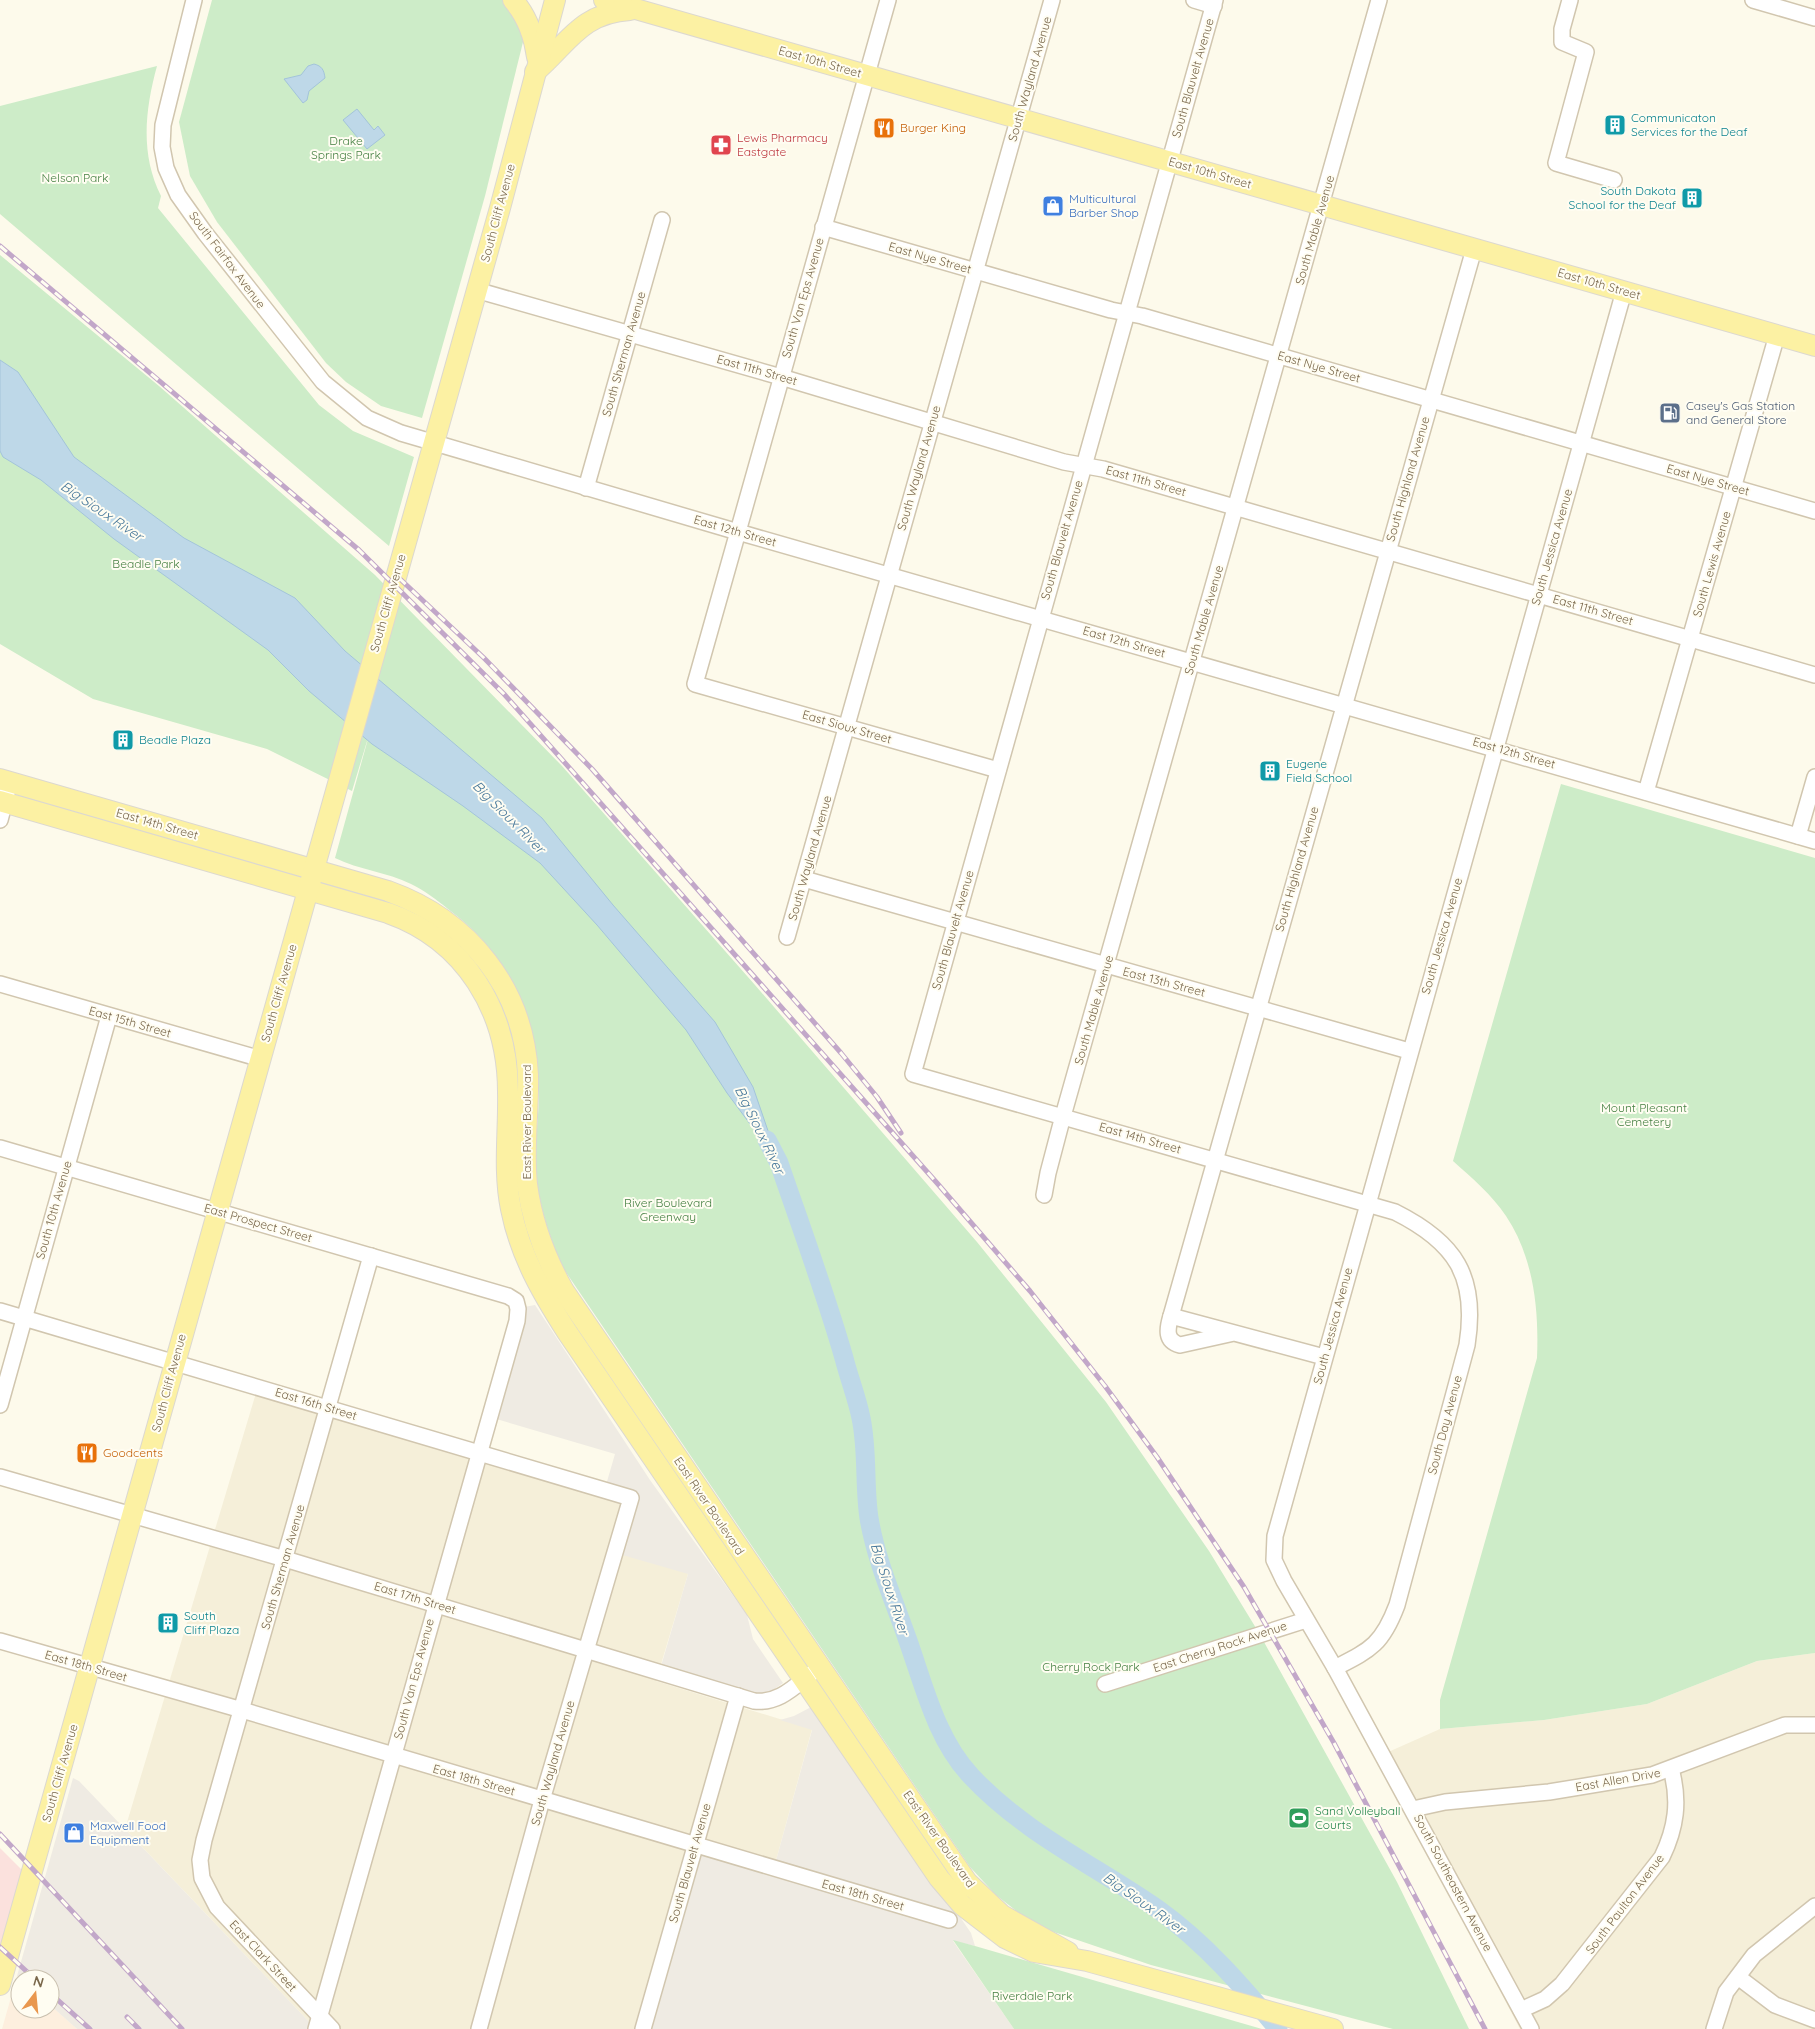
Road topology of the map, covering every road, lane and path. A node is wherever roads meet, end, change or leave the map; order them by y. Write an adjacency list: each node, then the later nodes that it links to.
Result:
1 (194, 0): 34 (street, South Fairfax Avenue)
2 (513, 0): 14 (main road)
3 (555, 0): 14 (main road, South Cliff Avenue)
4 (604, 0): 12 (main road, East 10th Street)
5 (888, 0): 15 (street, South Van Eps Avenue)
6 (1052, 0): 16 (street, South Wayland Avenue)
7 (1194, 0): 11 (street)
8 (1379, 0): 19 (street, South Mable Avenue)
9 (1570, 0): 18 (street)
10 (1753, 0): 13 (street)
11 (1215, 3): 17 (street, South Blauvelt Avenue)
12 (637, 9): 14 (main road); 15 (main road, East 10th Street)
13 (1815, 18)
14 (536, 67): 24 (main road, South Cliff Avenue)
15 (866, 75): 16 (main road, East 10th Street); 21 (street, South Van Eps Avenue)
16 (1018, 119): 17 (main road, East 10th Street); 23 (street, South Wayland Avenue)
17 (1170, 161): 19 (main road, East 10th Street); 26 (street, South Blauvelt Avenue)
18 (1614, 180)
19 (1322, 204): 22 (main road, East 10th Street); 30 (street, South Mable Avenue)
20 (662, 220): 27 (street, South Sherman Avenue)
21 (823, 227): 23 (street, East Nye Street); 31 (street, South Van Eps Avenue)
22 (1474, 249): 25 (main road, East 10th Street); 32 (street, South Highland Avenue)
23 (974, 270): 26 (street, East Nye Street); 33 (street, South Wayland Avenue)
24 (476, 290): 27 (street, East 11th Street); 34 (main road, South Cliff Avenue)
25 (1624, 291): 28 (main road, East 10th Street); 35 (street, South Jessica Avenue)
26 (1127, 313): 30 (street, East Nye Street); 36 (street, South Blauvelt Avenue)
27 (629, 334): 31 (street, East 11th Street); 37 (street, South Sherman Avenue)
28 (1778, 335): 29 (main road, East 10th Street); 38 (street, South Lewis Avenue)
29 (1815, 346)
30 (1280, 356): 32 (street, East Nye Street); 39 (street, South Mable Avenue)
31 (781, 377): 33 (street, East 11th Street); 41 (street, South Van Eps Avenue)
32 (1431, 399): 35 (street, East Nye Street); 42 (street, South Highland Avenue)
33 (931, 423): 36 (street, East 11th Street); 43 (street, South Wayland Avenue)
34 (434, 443): 37 (street, East 12th Street); 58 (main road, South Cliff Avenue)
35 (1582, 443): 38 (street, East Nye Street); 44 (street, South Jessica Avenue)
36 (1084, 465): 39 (street, East 11th Street); 45 (street, South Blauvelt Avenue)
37 (586, 488): 41 (street, East 12th Street)
38 (1734, 488): 40 (street, East Nye Street); 46 (street, South Lewis Avenue)
39 (1236, 507): 42 (street, East 11th Street); 47 (street, South Mable Avenue)
40 (1815, 511)
41 (738, 532): 43 (street, East 12th Street); 49 (street, South Van Eps Avenue)
42 (1387, 550): 44 (street, East 11th Street); 50 (street, South Highland Avenue)
43 (889, 575): 45 (street, East 12th Street); 51 (street, South Wayland Avenue)
44 (1538, 594): 46 (street, East 11th Street); 52 (street, South Jessica Avenue)
45 (1040, 618): 47 (street, East 12th Street); 53 (street, South Blauvelt Avenue)
46 (1690, 638): 48 (street, East 11th Street); 56 (street, South Lewis Avenue)
47 (1192, 662): 50 (street, East 12th Street); 70 (street, South Mable Avenue)
48 (1815, 675)
49 (695, 684): 51 (street, East Sioux Street)
50 (1343, 705): 52 (street, East 12th Street); 72 (street, South Highland Avenue)
51 (847, 728): 53 (street, East Sioux Street); 63 (street, South Wayland Avenue)
52 (1494, 748): 56 (street, East 12th Street); 74 (street, South Jessica Avenue)
53 (998, 770): 66 (street, South Blauvelt Avenue)
54 (1815, 777): 59 (street)
55 (5, 780): 57 (street); 62 (main road, East 14th Street)
56 (1646, 792): 59 (street, East 12th Street)
57 (2, 808): 61 (main road, East 14th Street)
58 (324, 831): 62 (main road, South Cliff Avenue); 65 (main road)
59 (1798, 836): 60 (street, East 12th Street)
60 (1815, 841)
61 (176, 851): 62 (main road); 64 (main road, East 14th Street); 67 (main road)
62 (314, 869): 64 (main road, South Cliff Avenue); 65 (main road, East River Boulevard)
63 (804, 879): 66 (street, East 13th Street); 69 (street, South Wayland Avenue)
64 (308, 889): 67 (main road, South Cliff Avenue); 68 (main road); 107 (main road, East River Boulevard)
65 (428, 907): 68 (main road, East River Boulevard)
66 (955, 922): 70 (street, East 13th Street); 76 (street, South Blauvelt Avenue)
67 (298, 925): 75 (main road, South Cliff Avenue)
68 (454, 926): 105 (main road, East River Boulevard)
69 (787, 936)
70 (1106, 966): 72 (street, East 13th Street); 77 (street, South Mable Avenue)
71 (0, 984): 73 (street, East 15th Street)
72 (1259, 1007): 74 (street, East 13th Street); 79 (street, South Highland Avenue)
73 (109, 1016): 75 (street, East 15th Street); 80 (street, South 10th Avenue)
74 (1409, 1051): 82 (street, South Jessica Avenue)
75 (261, 1059): 83 (main road, South Cliff Avenue)
76 (913, 1074): 77 (street, East 14th Street)
77 (1063, 1116): 79 (street, East 14th Street); 81 (street, South Mable Avenue)
78 (0, 1148): 80 (street, East Prospect Street)
79 (1215, 1159): 82 (street, East 14th Street); 87 (street, South Highland Avenue)
80 (66, 1167): 83 (street, East Prospect Street); 88 (street, South 10th Avenue)
81 (1044, 1195)
82 (1367, 1203): 90 (street, South Jessica Avenue); 106 (street, South Day Avenue)
83 (217, 1212): 84 (street, East Prospect Street); 91 (main road, South Cliff Avenue)
84 (370, 1256): 85 (street, East Prospect Street); 93 (street, South Sherman Avenue)
85 (516, 1301): 94 (street, South Van Eps Avenue)
86 (0, 1311): 88 (street, East 16th Street)
87 (1170, 1316): 89 (street); 89 (street)
88 (24, 1318): 91 (street, East 16th Street); 92 (street, South 10th Avenue)
89 (1234, 1333): 90 (street)
90 (1324, 1357): 99 (street, South Jessica Avenue)
91 (175, 1363): 93 (street, East 16th Street); 97 (main road, South Cliff Avenue)
92 (0, 1405)
93 (328, 1408): 94 (street, East 16th Street); 98 (street, South Sherman Avenue)
94 (479, 1454): 96 (street, East 16th Street); 100 (street, South Van Eps Avenue)
95 (0, 1477): 97 (street, East 17th Street)
96 (631, 1498): 103 (street, South Wayland Avenue)
97 (133, 1515): 98 (street, East 17th Street); 104 (main road, South Cliff Avenue)
98 (285, 1559): 100 (street, East 17th Street); 110 (street, South Sherman Avenue)
99 (1284, 1581): 101 (street, South Southeastern Avenue)
100 (435, 1604): 103 (street, East 17th Street); 112 (street, South Van Eps Avenue)
101 (1306, 1620): 106 (street, South Southeastern Avenue); 108 (street, East Cherry Rock Avenue)
102 (0, 1641): 104 (street, East 18th Street)
103 (586, 1650): 109 (street, East 17th Street); 114 (street, South Wayland Avenue)
104 (90, 1667): 110 (street, East 18th Street); 121 (main road, South Cliff Avenue)
105 (820, 1667): 107 (street, East 17th Street); 120 (main road, East River Boulevard)
106 (1335, 1668): 115 (street, South Southeastern Avenue)
107 (803, 1680): 109 (street, East 17th Street); 120 (main road, East River Boulevard)
108 (1105, 1684)
109 (738, 1696): 116 (street, South Blauvelt Avenue)
110 (242, 1710): 112 (street, East 18th Street); 117 (street, South Sherman Avenue)
111 (1815, 1725): 113 (street, East Allen Drive)
112 (393, 1756): 114 (street, East 18th Street); 125 (street, South Van Eps Avenue)
113 (1671, 1769): 115 (street, East Allen Drive); 123 (street, South Paulton Avenue)
114 (542, 1800): 116 (street, East 18th Street); 127 (street, South Wayland Avenue)
115 (1413, 1809): 123 (street, South Southeastern Avenue)
116 (695, 1845): 119 (street, East 18th Street); 128 (street, South Blauvelt Avenue)
117 (202, 1878): 125 (street, East Clark Street)
118 (1815, 1906): 122 (street)
119 (948, 1920)
120 (1087, 1961): 129 (main road)
121 (1, 1977)
122 (1738, 1977): 124 (street); 131 (street)
123 (1521, 2010): 130 (street, South Southeastern Avenue)
124 (1815, 2020)
125 (318, 2023): 126 (street, East Clark Street)
126 (332, 2029)
127 (479, 2029)
128 (643, 2029)
129 (1333, 2029)
130 (1531, 2029)
131 (1714, 2029)

